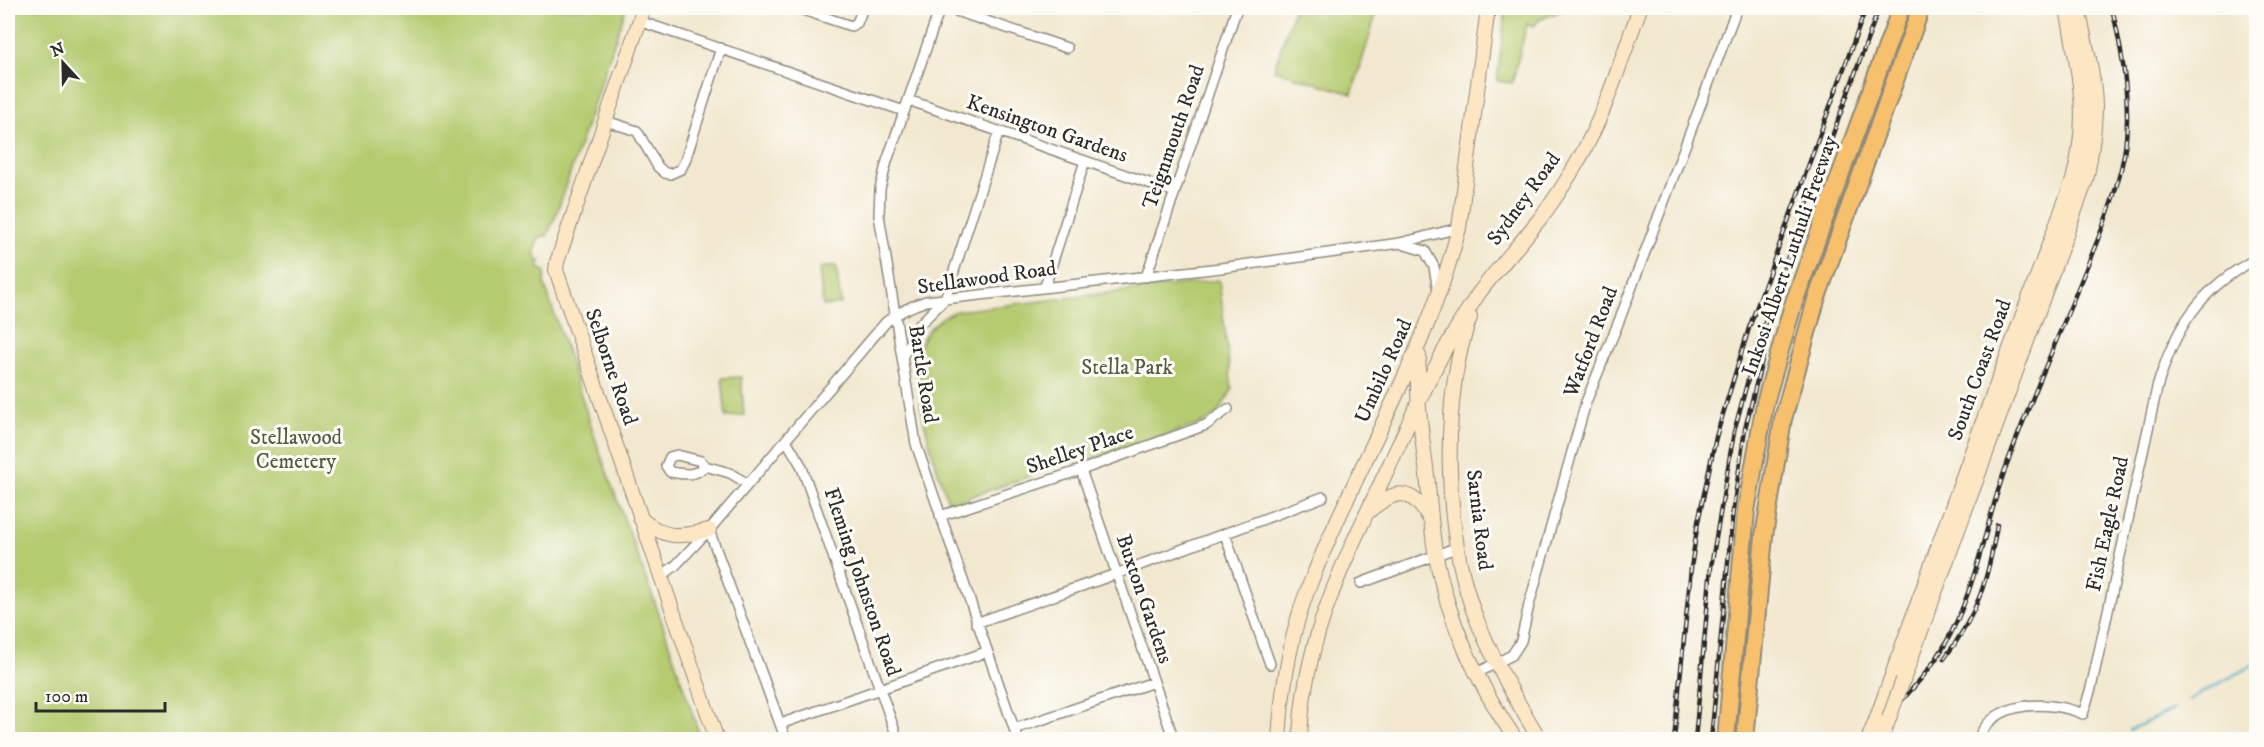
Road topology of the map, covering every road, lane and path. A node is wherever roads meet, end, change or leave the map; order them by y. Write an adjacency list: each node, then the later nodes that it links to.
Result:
1 (644, 8): 14 (main road, Selborne Road)
2 (797, 8): 3 (street)
3 (863, 8)
4 (940, 8): 17 (street, Bartle Road)
5 (947, 8): 16 (street)
6 (1237, 8): 22 (street, Teignmouth Road)
7 (1488, 8): 23 (main road, Umbilo Road)
8 (1640, 8): 28 (main road, Sydney Road)
9 (1737, 8): 54 (street, Watford Road)
10 (1901, 8): 71 (highway, Inkosi Albert Luthuli Freeway)
11 (1921, 8): 72 (highway, Inkosi Albert Luthuli Freeway)
12 (2067, 8): 73 (main road, South Coast Road, bridge)
13 (2078, 8): 61 (main road, South Coast Road, bridge)
14 (639, 21): 15 (street); 19 (main road, Selborne Road)
15 (721, 48): 18 (street); 19 (street)
16 (1067, 48)
17 (908, 100): 18 (street, Bartle Road); 20 (street, Kensington Gardens)
18 (904, 111): 31 (street, Bartle Road)
19 (606, 121): 43 (main road, Selborne Road)
20 (999, 131): 21 (street, Kensington Gardens); 30 (street)
21 (1085, 161): 22 (street, Kensington Gardens); 27 (street)
22 (1175, 192): 26 (street, Teignmouth Road)
23 (1459, 228): 24 (street, Stellawood Road); 29 (main road, Umbilo Road)
24 (1400, 243): 26 (street, Stellawood Road); 29 (street)
25 (2256, 259): 74 (street, Fish Eagle Road)
26 (1146, 277): 27 (street, Stellawood Road)
27 (1045, 286): 30 (street, Stellawood Road)
28 (1480, 293): 34 (main road, Sydney Road); 47 (main road, Sarnia Road)
29 (1438, 296): 32 (main road, Umbilo Road)
30 (945, 299): 31 (street, Stellawood Road); 33 (street)
31 (895, 314): 33 (street, Bartle Road); 36 (street, Stellawood Road)
32 (1420, 345): 34 (main road); 67 (main road, Umbilo Road)
33 (902, 357): 42 (street, Bartle Road)
34 (1418, 403): 41 (main road, Umbilo Road); 44 (main road)
35 (1228, 409): 38 (street, Shelley Place)
36 (786, 440): 39 (street, Stellawood Road); 58 (street, Fleming Johnston Road)
37 (705, 466): 39 (street)
38 (1082, 470): 42 (street, Shelley Place); 49 (street, Buxton Gardens)
39 (748, 484): 45 (street, Stellawood Road)
40 (1323, 497): 46 (street)
41 (1368, 512): 44 (main road); 68 (main road, Umbilo Road)
42 (940, 516): 52 (street, Bartle Road)
43 (640, 518): 45 (main road); 50 (main road, Selborne Road)
44 (1432, 523): 48 (main road)
45 (710, 530): 50 (street, Stellawood Road); 59 (street)
46 (1225, 534): 49 (street); 55 (street)
47 (1458, 547): 48 (street); 54 (main road, Sarnia Road)
48 (1436, 555): 51 (street); 56 (main road)
49 (1116, 574): 52 (street); 57 (street, Buxton Gardens)
50 (660, 577): 62 (main road, Selborne Road)
51 (1360, 583)
52 (976, 623): 53 (street, Bartle Road)
53 (986, 652): 58 (street); 60 (street, Bartle Road)
54 (1497, 663): 56 (street, Watford Road); 70 (main road, Sarnia Road)
55 (1270, 664)
56 (1475, 674): 69 (main road)
57 (1154, 682): 60 (street); 66 (street, Buxton Gardens)
58 (880, 689): 59 (street); 64 (street, Fleming Johnston Road)
59 (780, 724): 63 (street)
60 (1014, 729): 65 (street, Bartle Road)
61 (1882, 736)
62 (717, 740)
63 (786, 740)
64 (898, 740)
65 (1018, 740)
66 (1174, 740)
67 (1279, 740)
68 (1300, 740)
69 (1516, 740)
70 (1540, 740)
71 (1726, 740)
72 (1745, 740)
73 (1868, 740)
74 (1978, 740)

